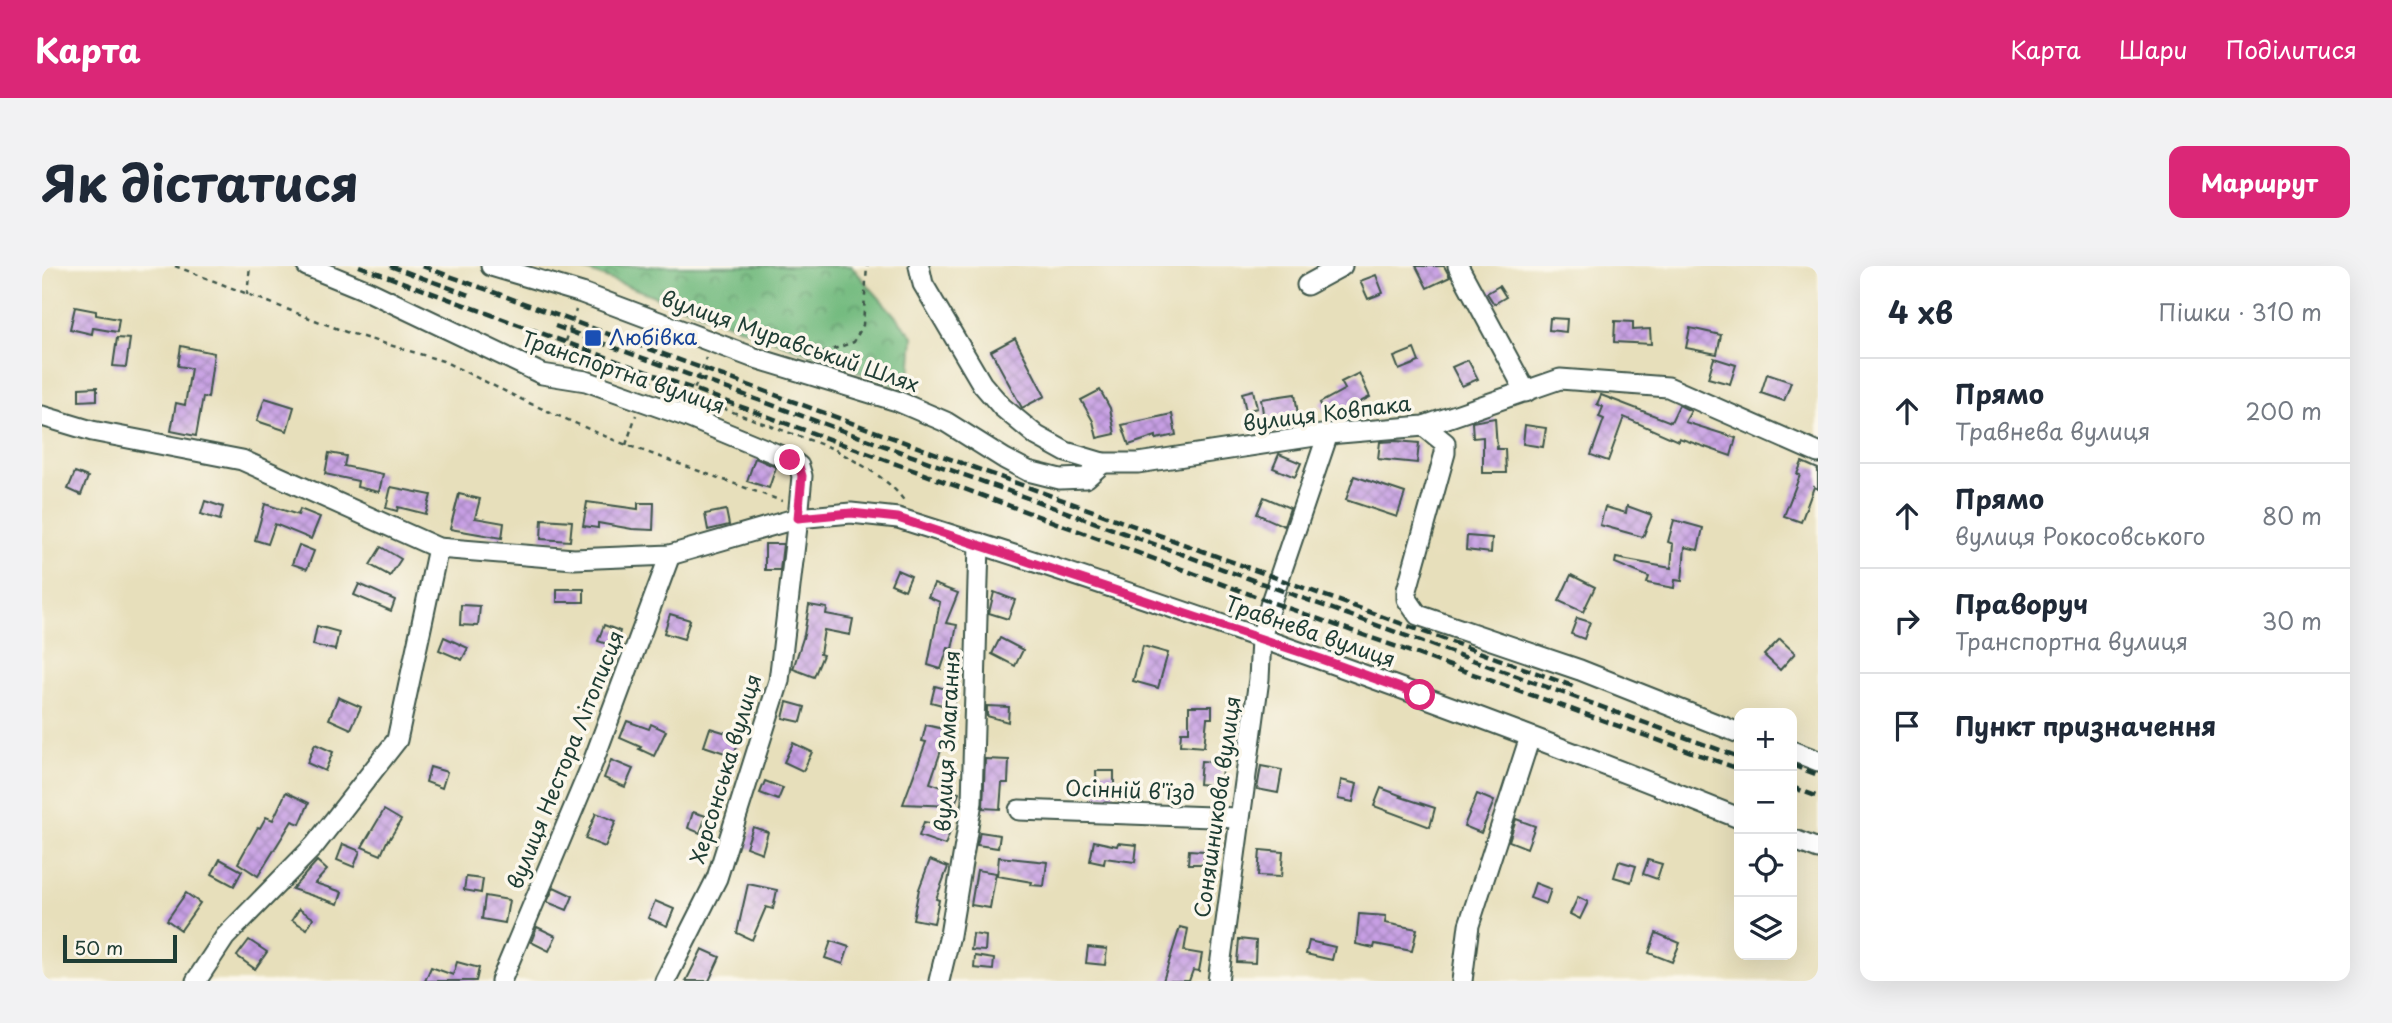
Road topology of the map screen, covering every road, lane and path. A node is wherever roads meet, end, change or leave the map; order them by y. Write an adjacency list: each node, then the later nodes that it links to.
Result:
1 (175, 266): 11 (path)
2 (250, 266): 11 (path)
3 (307, 266): 15 (street, Транспортна вулиця)
4 (491, 266): 10 (street, вулиця Муравський Шлях)
5 (867, 266): 13 (path)
6 (919, 266): 22 (street, вулиця Ковпака)
7 (1342, 266): 9 (street)
8 (1458, 266): 14 (street)
9 (1307, 285)
10 (582, 293): 12 (street, вулиця Муравський Шлях); 16 (path)
11 (247, 295): 20 (path)
12 (712, 341): 13 (street, вулиця Муравський Шлях); 16 (path)
13 (784, 367): 22 (street, вулиця Муравський Шлях)
14 (1526, 392): 18 (street, вулиця Ковпака); 21 (street, вулиця Ковпака)
15 (641, 401): 16 (street, Транспортна вулиця); 20 (path)
16 (688, 407): 23 (street, Транспортна вулиця); 24 (path)
17 (42, 416): 26 (street, Травнева вулиця)
18 (1424, 426): 19 (street, вулиця Ковпака); 29 (street)
19 (1328, 434): 22 (street, вулиця Ковпака); 28 (street, Соняшникова вулиця)
20 (626, 445): 23 (path)
21 (1818, 453)
22 (1103, 463)
23 (798, 512): 24 (street, Травнева вулиця); 27 (street, Травнева вулиця); 40 (street, Херсонська вулиця)
24 (921, 525): 25 (street, Травнева вулиця)
25 (979, 543): 28 (street, Травнева вулиця); 41 (street, вулиця Змагання)
26 (438, 548): 27 (street, Травнева вулиця); 38 (street)
27 (670, 555): 39 (street, вулиця Нестора Літописця)
28 (1261, 639): 30 (street, Травнева вулиця); 35 (street, Соняшникова вулиця)
29 (1734, 731)
30 (1530, 737): 34 (street, Травнева вулиця); 43 (street)
31 (1797, 753): 32 (street)
32 (1818, 761)
33 (1019, 810): 35 (street, Осінній в'їзд)
34 (1734, 816)
35 (1239, 818): 42 (street, Соняшникова вулиця)
36 (1797, 841): 37 (street)
37 (1818, 849)
38 (196, 981)
39 (501, 981)
40 (665, 981)
41 (939, 981)
42 (1218, 981)
43 (1462, 981)

